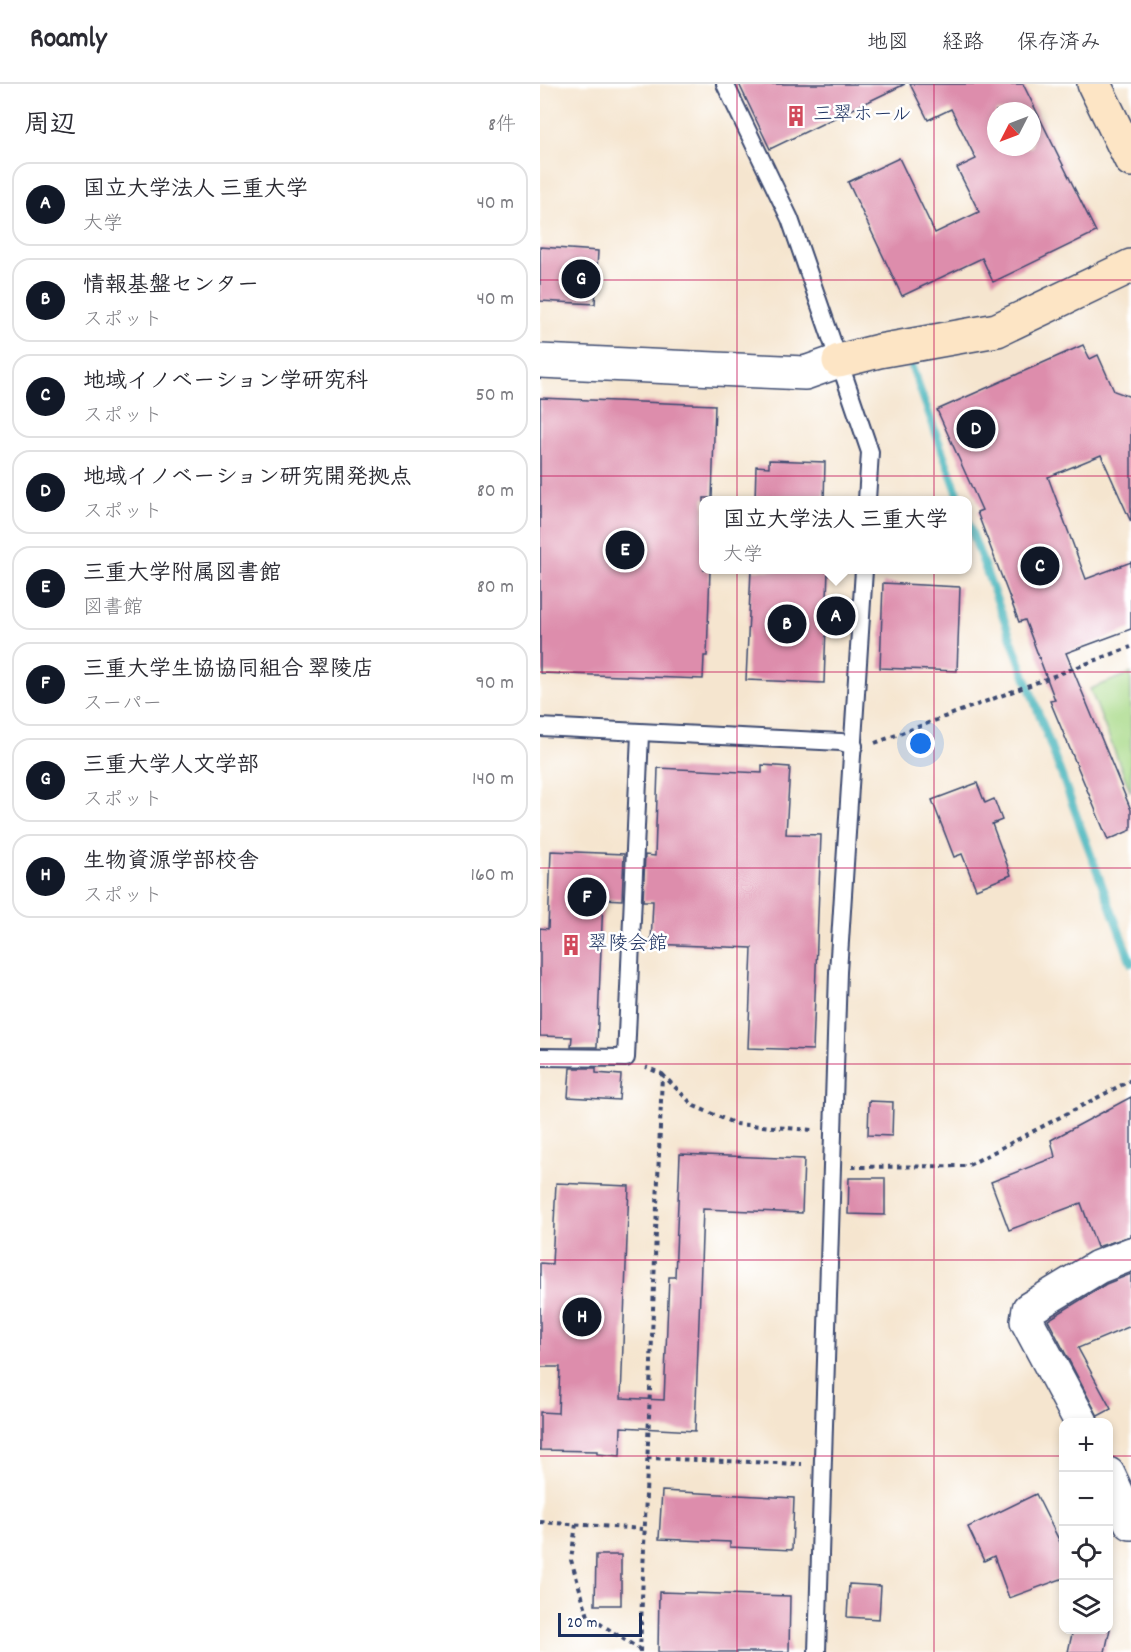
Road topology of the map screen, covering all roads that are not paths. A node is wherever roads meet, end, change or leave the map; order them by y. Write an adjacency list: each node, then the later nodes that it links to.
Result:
1 (725, 84): 6 (lane)
2 (1094, 84): 3 (street)
3 (1131, 160)
4 (1131, 267): 6 (street)
5 (540, 361): 6 (street)
6 (839, 361): 7 (lane)
7 (867, 496)
8 (864, 574): 11 (lane)
9 (540, 728): 10 (lane)
10 (640, 734): 11 (lane); 12 (lane)
11 (854, 746): 17 (lane)
12 (540, 1057)
13 (1131, 1254): 14 (street)
14 (1079, 1418)
15 (1119, 1485): 16 (street)
16 (1131, 1523)
17 (818, 1652)

